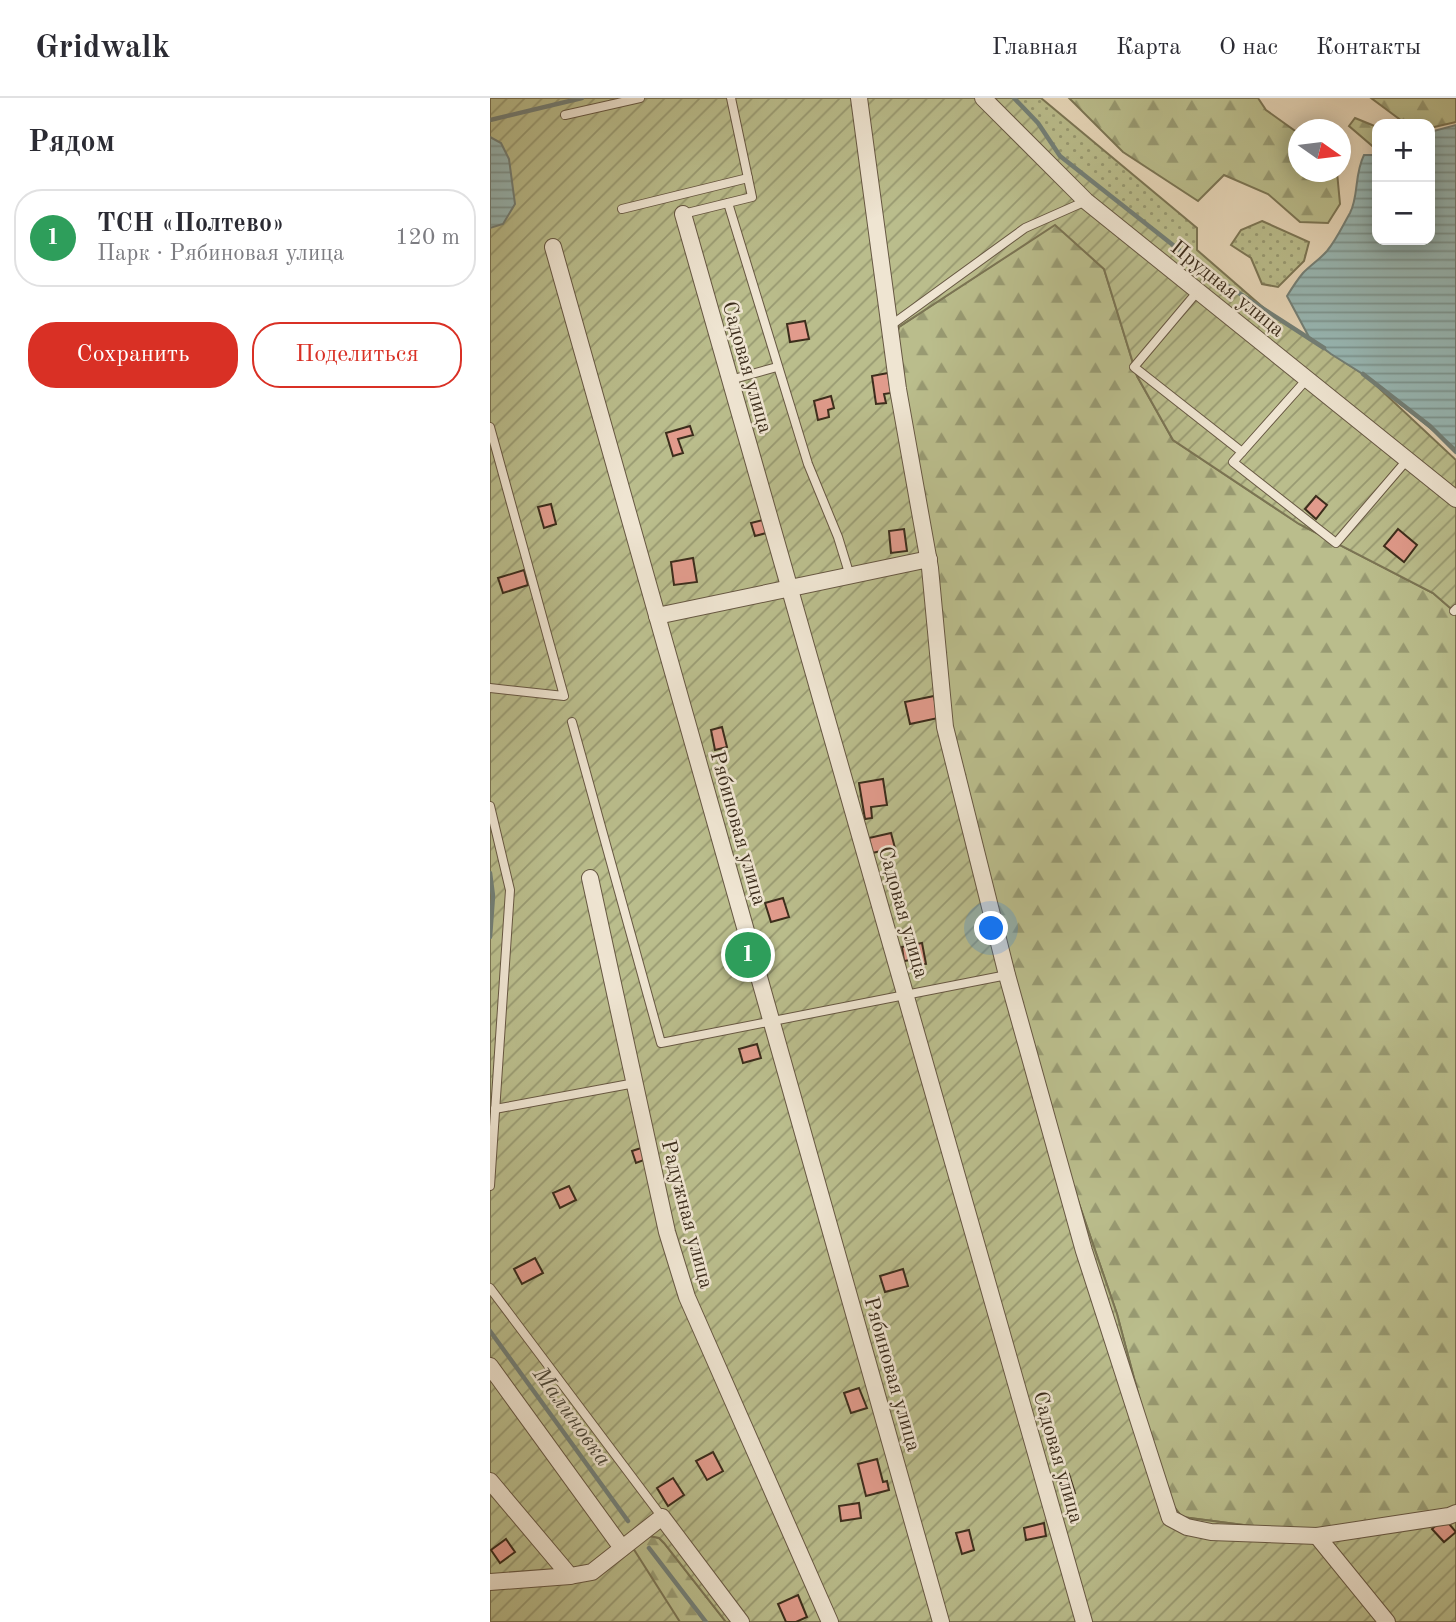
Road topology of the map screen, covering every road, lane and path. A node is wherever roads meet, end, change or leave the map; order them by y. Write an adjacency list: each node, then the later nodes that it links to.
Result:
1 (640, 98): 5 (lane)
2 (731, 98): 6 (lane)
3 (859, 98): 13 (street)
4 (983, 98): 7 (street, Прудная улица)
5 (565, 115)
6 (748, 177): 8 (lane); 9 (lane)
7 (1086, 201): 12 (street, Прудная улица); 13 (lane)
8 (728, 203): 10 (lane); 14 (lane)
9 (622, 209)
10 (682, 214): 16 (street, Садовая улица)
11 (553, 247): 24 (street, Рябиновая улица)
12 (1198, 291): 15 (street, Прудная улица); 18 (lane)
13 (890, 326): 21 (street)
14 (777, 367): 16 (lane); 22 (lane)
15 (1307, 379): 18 (lane); 19 (street, Прудная улица)
16 (730, 380): 23 (street, Садовая улица)
17 (490, 427): 25 (lane)
18 (1242, 452): 19 (lane)
19 (1407, 460): 20 (street, Прудная улица)
20 (1456, 499)
21 (929, 559): 22 (street); 29 (street)
22 (850, 576): 23 (street)
23 (790, 589): 24 (street); 30 (street, Садовая улица)
24 (657, 615): 31 (street, Рябиновая улица)
25 (490, 688)
26 (572, 722): 31 (lane)
27 (490, 806): 33 (lane)
28 (590, 878): 32 (street, Радужная улица)
29 (1007, 975): 30 (lane); 40 (street)
30 (906, 995): 31 (lane); 47 (street, Садовая улица)
31 (772, 1021): 46 (street, Рябиновая улица)
32 (635, 1083): 33 (lane); 45 (street, Радужная улица)
33 (495, 1109): 34 (lane)
34 (490, 1185)
35 (490, 1288): 39 (lane)
36 (490, 1366): 41 (street)
37 (490, 1480): 42 (street)
38 (1456, 1513): 40 (street)
39 (662, 1517): 41 (street); 44 (street)
40 (1317, 1536): 48 (street)
41 (622, 1548): 42 (street)
42 (570, 1576): 43 (street)
43 (490, 1583)
44 (741, 1622)
45 (830, 1622)
46 (941, 1622)
47 (1084, 1622)
48 (1387, 1622)

